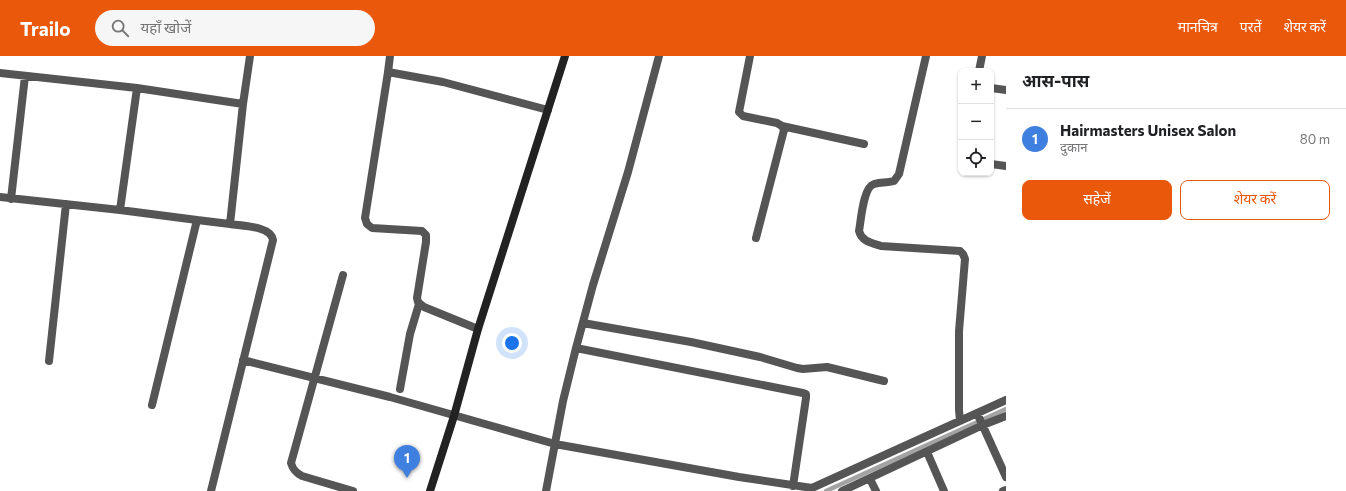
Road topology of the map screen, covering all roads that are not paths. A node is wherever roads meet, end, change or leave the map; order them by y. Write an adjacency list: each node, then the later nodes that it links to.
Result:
1 (250, 56): 15 (street)
2 (390, 56): 9 (street)
3 (565, 56): 16 (main road)
4 (659, 56): 30 (street)
5 (750, 56): 17 (street)
6 (926, 56): 43 (street)
7 (982, 56): 8 (street)
8 (980, 68)
9 (388, 72): 16 (street); 29 (street)
10 (0, 73): 11 (street)
11 (25, 76): 12 (street); 22 (street)
12 (137, 88): 15 (street); 24 (street)
13 (994, 88): 14 (street)
14 (1006, 90)
15 (243, 104): 26 (street)
16 (548, 110): 31 (main road)
17 (782, 126): 18 (street); 27 (street)
18 (864, 144)
19 (994, 164): 20 (street)
20 (1006, 166)
21 (0, 197): 22 (street)
22 (11, 199): 23 (street)
23 (66, 204): 24 (street); 34 (street)
24 (120, 210): 25 (street)
25 (198, 220): 26 (street); 39 (street)
26 (230, 224): 33 (street)
27 (756, 238)
28 (343, 275): 35 (street)
29 (419, 304): 31 (street); 37 (street)
30 (583, 323): 32 (street); 36 (street)
31 (478, 329): 41 (main road)
32 (576, 348): 45 (street); 49 (street)
33 (243, 360): 35 (street); 51 (street)
34 (49, 361)
35 (315, 377): 41 (street); 52 (street)
36 (884, 381)
37 (400, 389)
38 (1006, 400): 40 (street)
39 (152, 406)
40 (977, 413): 43 (street); 44 (street)
41 (454, 416): 45 (street); 53 (main road)
42 (1006, 416): 44 (street)
43 (960, 421): 49 (street)
44 (983, 425): 46 (street); 47 (street)
45 (555, 444): 49 (street); 54 (street)
46 (927, 452): 48 (street); 57 (street)
47 (1006, 477)
48 (870, 479): 55 (street); 56 (street)
49 (792, 486)
50 (1006, 490): 58 (street)
51 (211, 491)
52 (353, 491)
53 (430, 491)
54 (546, 491)
55 (842, 491)
56 (876, 491)
57 (944, 491)
58 (1003, 491)

